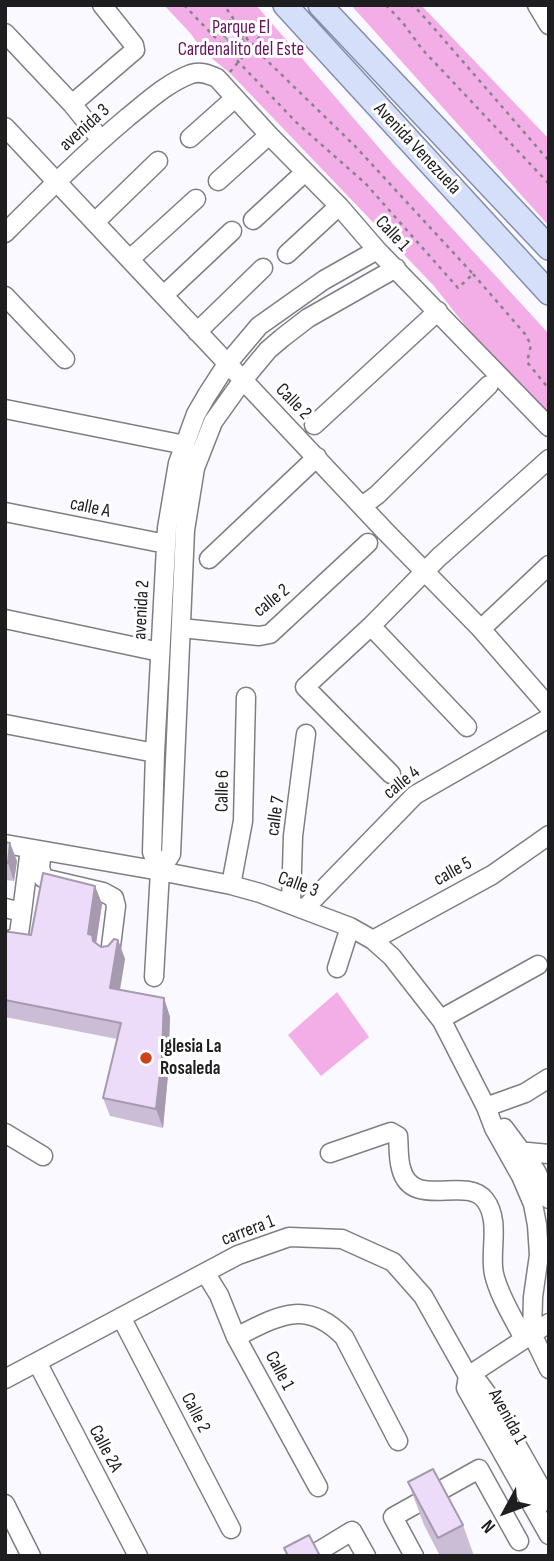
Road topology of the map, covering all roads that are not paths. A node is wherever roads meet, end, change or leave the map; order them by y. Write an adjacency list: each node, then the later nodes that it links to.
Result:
1 (102, 5): 9 (street)
2 (285, 5): 30 (main road, Avenida Venezuela)
3 (320, 5): 24 (main road, Avenida Venezuela)
4 (537, 5): 5 (street)
5 (549, 25)
6 (5, 33): 9 (street)
7 (203, 72): 8 (street, Calle 1); 13 (street, avenida 3)
8 (235, 98): 11 (street, Calle 1); 12 (street)
9 (72, 104): 13 (street)
10 (5, 127): 17 (street, Calle 2)
11 (269, 135): 15 (street, Calle 1); 16 (street)
12 (190, 138)
13 (101, 140): 17 (street, avenida 3)
14 (158, 161): 21 (street)
15 (305, 172): 19 (street, Calle 1); 20 (street)
16 (218, 181)
17 (57, 182): 21 (street, Calle 2); 23 (street, avenida 3)
18 (196, 199): 27 (street)
19 (339, 205): 25 (street, Calle 1); 26 (street)
20 (253, 220)
21 (95, 222): 27 (street, Calle 2)
22 (232, 231): 31 (street)
23 (5, 233)
24 (549, 247)
25 (377, 250): 29 (street, Calle 1); 36 (street, avenida 2)
26 (287, 254)
27 (130, 259): 31 (street, Calle 2)
28 (263, 268): 34 (street)
29 (396, 268): 33 (street, Calle 1); 37 (street)
30 (549, 293)
31 (164, 295): 34 (street, Calle 2)
32 (5, 296): 35 (street)
33 (438, 311): 40 (street); 41 (street, Calle 1)
34 (197, 332): 36 (street, Calle 2)
35 (65, 359)
36 (227, 364): 37 (street, Calle 2); 42 (street, avenida 2)
37 (243, 380): 43 (street, Calle 2); 54 (street)
38 (489, 385): 45 (street)
39 (5, 409): 42 (street)
40 (314, 425)
41 (549, 427)
42 (185, 445): 48 (street, avenida 2)
43 (317, 457): 45 (street, Calle 2); 49 (street)
44 (549, 459): 51 (street)
45 (362, 506): 51 (street, Calle 2)
46 (5, 512): 48 (street, calle A)
47 (368, 543): 54 (street, calle 2)
48 (166, 544): 56 (street, avenida 2)
49 (209, 559)
50 (549, 565): 55 (street)
51 (425, 571): 53 (street); 55 (street, Calle 2)
52 (5, 620): 56 (street)
53 (372, 626): 61 (street); 64 (street)
54 (181, 628): 68 (street)
55 (481, 629): 58 (street, Calle 2)
56 (160, 652): 63 (street, avenida 2)
57 (246, 697): 69 (street, Calle 6)
58 (549, 707)
59 (549, 718): 70 (street, calle 4)
60 (5, 724): 63 (street)
61 (467, 727)
62 (306, 734): 70 (street, calle 7)
63 (155, 754): 68 (street, avenida 2)
64 (391, 774)
65 (549, 835): 74 (street, calle 5)
66 (5, 844): 67 (street, Calle 3)
67 (36, 850): 68 (street, Calle 3); 71 (street); 75 (street)
68 (160, 871): 69 (street, Calle 3); 78 (street)
69 (230, 885): 70 (street, Calle 3)
70 (297, 906): 72 (street, Calle 3)
71 (14, 910): 73 (street)
72 (350, 927): 74 (street, Calle 3); 77 (street)
73 (5, 940)
74 (373, 940): 79 (street, Calle 3)
75 (110, 954)
76 (538, 965): 79 (street)
77 (337, 968)
78 (154, 977)
79 (440, 1019): 81 (street, Calle 3)
80 (549, 1078): 81 (street)
81 (486, 1107): 83 (street, Calle 3)
82 (5, 1133): 86 (street)
83 (515, 1151): 85 (street); 87 (street); 91 (street)
84 (330, 1153): 91 (street)
85 (549, 1154)
86 (43, 1156)
87 (549, 1199)
88 (206, 1274): 89 (street, carrera 1); 92 (street, Calle 1); 95 (street, carrera 1)
89 (121, 1317): 93 (street, carrera 1); 101 (street, Calle 2)
90 (549, 1323): 91 (street)
91 (528, 1336): 94 (street); 95 (street)
92 (236, 1337): 97 (street); 98 (street, Calle 1)
93 (37, 1362): 96 (street, carrera 1); 105 (street, Calle 2A)
94 (549, 1369)
95 (468, 1377): 99 (street, Avenida 1); 102 (street, Avenida 1)
96 (5, 1379)
97 (398, 1441)
98 (318, 1487)
99 (549, 1502)
100 (5, 1504): 104 (street)
101 (231, 1529)
102 (549, 1535)
103 (519, 1541): 108 (street)
104 (31, 1556)
105 (138, 1556)
106 (311, 1556): 107 (street)
107 (366, 1556)
108 (414, 1556)

